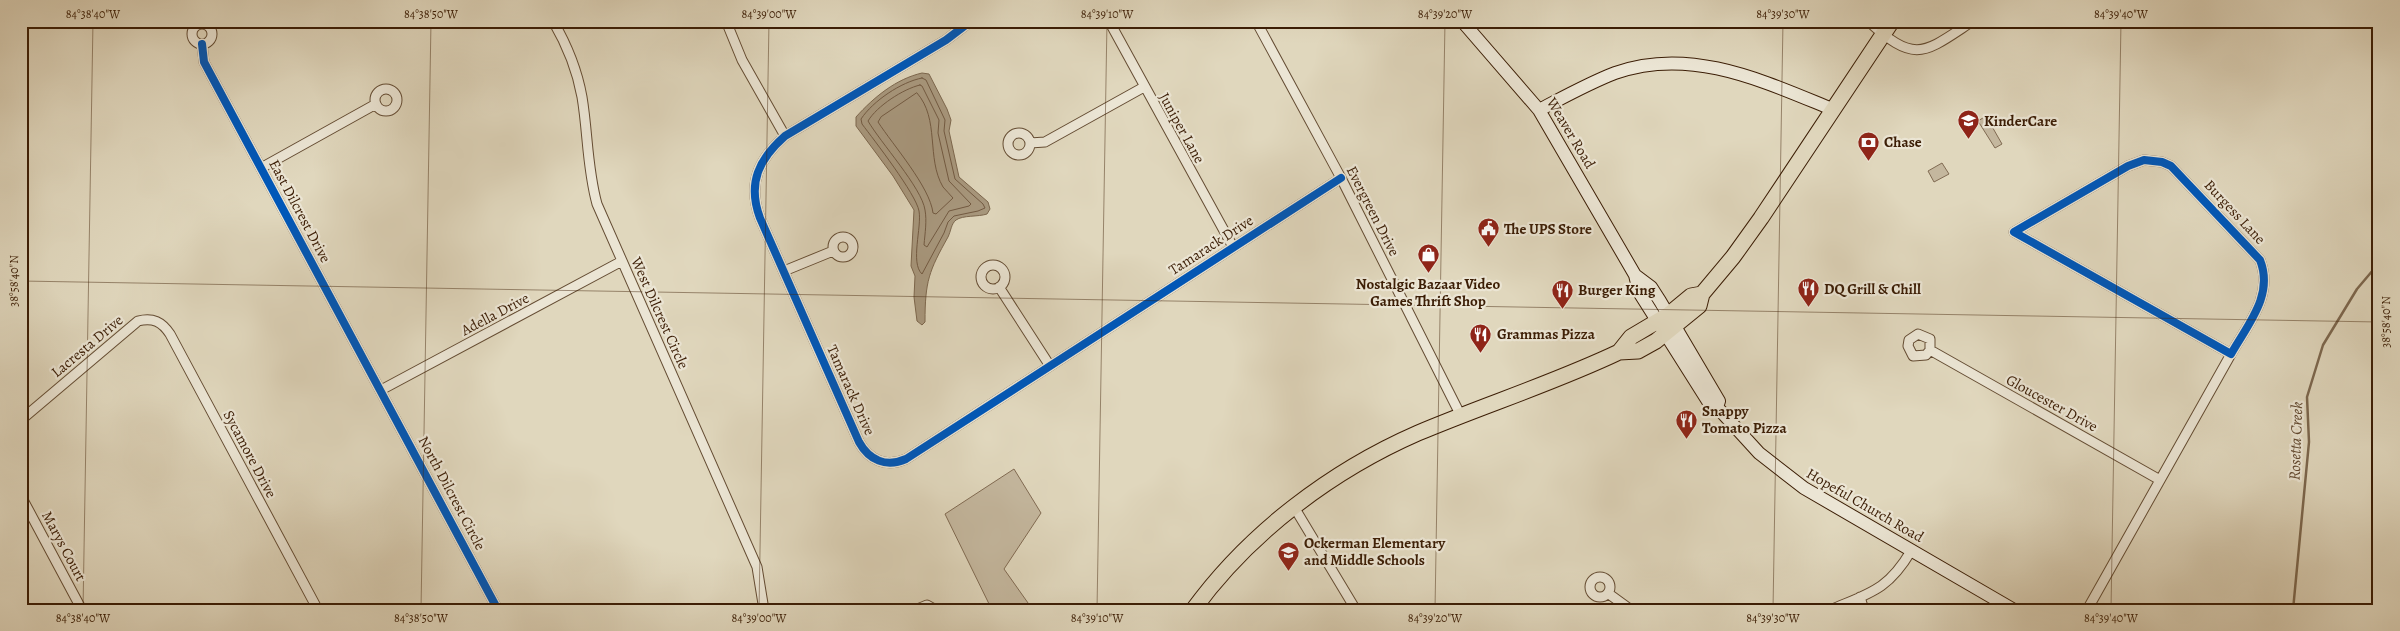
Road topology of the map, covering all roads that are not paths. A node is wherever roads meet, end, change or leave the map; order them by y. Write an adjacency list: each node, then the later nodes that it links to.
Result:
1 (553, 21): 23 (street, West Dilcrest Circle)
2 (726, 21): 17 (street)
3 (971, 21): 10 (street, Tamarack Drive)
4 (1109, 21): 13 (street, Juniper Lane)
5 (1256, 21): 20 (street, Evergreen Drive)
6 (1462, 21): 16 (main road, Weaver Road)
7 (1868, 21): 11 (street)
8 (1892, 21): 11 (main road)
9 (1973, 21): 11 (street)
10 (960, 25): 17 (street, Tamarack Drive)
11 (1883, 35): 15 (main road)
12 (202, 44): 19 (street, East Dilcrest Drive)
13 (1144, 87): 18 (street); 21 (street, Juniper Lane)
14 (376, 104): 19 (street)
15 (1832, 109): 16 (main road); 27 (main road)
16 (1540, 110): 27 (main road, Weaver Road)
17 (785, 136): 24 (street, Tamarack Drive)
18 (1030, 143)
19 (261, 168): 31 (street, East Dilcrest Drive)
20 (1341, 178): 21 (street, Tamarack Drive); 32 (street, Evergreen Drive)
21 (1233, 247): 30 (street, Tamarack Drive)
22 (833, 251): 24 (street)
23 (622, 261): 31 (street, Adella Drive); 43 (street, West Dilcrest Circle)
24 (784, 271): 30 (street, Tamarack Drive)
25 (999, 287): 30 (street)
26 (151, 320): 33 (street, Lacresta Drive); 41 (street, Sycamore Drive)
27 (1666, 325): 32 (main road); 37 (main road, Hopeful Church Road)
28 (1930, 350): 34 (street, Gloucester Drive)
29 (2231, 354): 29 (street, Burgess Lane); 34 (street, Burgess Lane)
30 (1050, 366)
31 (380, 390): 42 (street, North Dilcrest Circle)
32 (1461, 416): 36 (main road)
33 (21, 420)
34 (2160, 480): 52 (street, Burgess Lane)
35 (21, 496): 40 (street, Marys Court)
36 (1294, 507): 46 (main road); 47 (street)
37 (1912, 551): 39 (street); 51 (main road, Hopeful Church Road)
38 (1609, 594): 48 (street)
39 (1860, 597): 49 (street); 50 (street)
40 (82, 610)
41 (318, 610)
42 (498, 610)
43 (764, 610)
44 (915, 610): 45 (street)
45 (936, 610)
46 (1193, 610)
47 (1356, 610)
48 (1631, 610)
49 (1830, 610)
50 (1864, 610)
51 (2014, 610)
52 (2087, 610)

